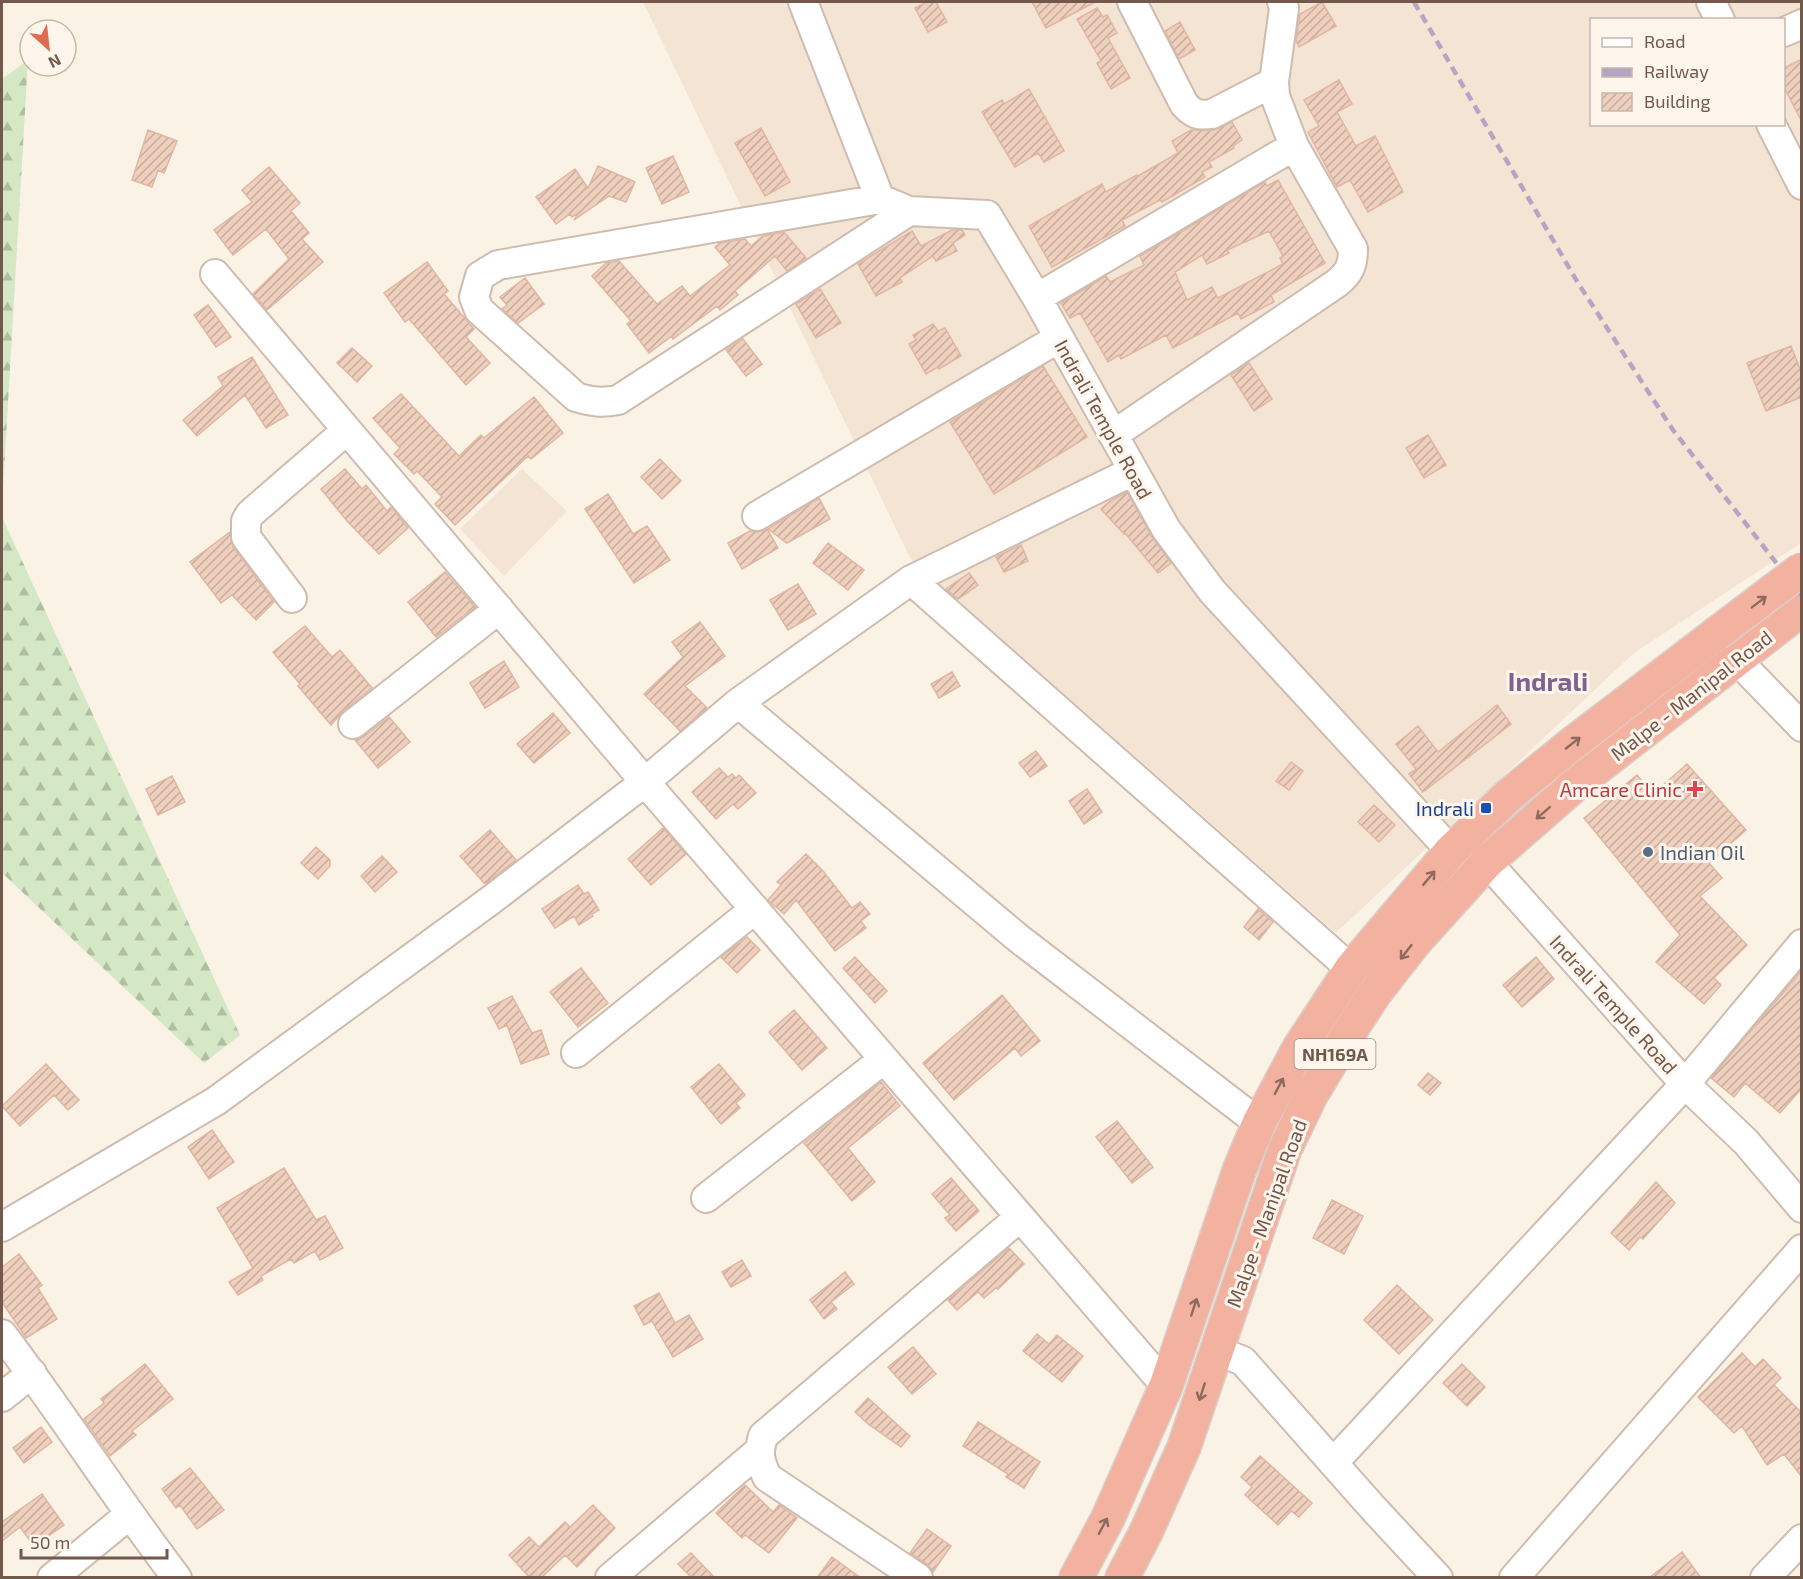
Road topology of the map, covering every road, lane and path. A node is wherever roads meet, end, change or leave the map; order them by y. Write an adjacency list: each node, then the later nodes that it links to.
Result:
1 (803, 2): 12 (street)
2 (1132, 2): 8 (street)
3 (1282, 2): 8 (street)
4 (1711, 2): 5 (street)
5 (1719, 18)
6 (1802, 24): 7 (street)
7 (1785, 32)
8 (1274, 82): 10 (street)
9 (1772, 126): 11 (street)
10 (1294, 146): 15 (street); 18 (street)
11 (1802, 185)
12 (880, 199): 13 (street, Indrali Temple Road); 13 (street)
13 (909, 211): 15 (street, Indrali Temple Road)
14 (215, 274): 17 (street)
15 (1037, 298): 16 (street, Indrali Temple Road)
16 (1059, 338): 18 (street, Indrali Temple Road); 20 (street)
17 (347, 430): 23 (street); 24 (street)
18 (1113, 435): 19 (street, Indrali Temple Road)
19 (1133, 471): 22 (street); 31 (street, Indrali Temple Road)
20 (757, 516)
21 (1802, 569): 26 (highway, NH169A, one-way to 21, bridge)
22 (911, 580): 27 (street); 35 (street)
23 (292, 598)
24 (499, 609): 28 (street); 30 (street)
25 (1802, 609): 26 (highway, Malpe - Manipal Road / NH169A)
26 (1726, 646): 29 (street); 31 (highway, NH169A, one-way to 26); 32 (highway, Malpe - Manipal Road / NH169A, one-way to 32)
27 (738, 703): 30 (street); 41 (street)
28 (353, 724)
29 (1802, 727)
30 (645, 782): 33 (street); 45 (street)
31 (1451, 851): 35 (highway, NH169A, one-way to 31)
32 (1487, 862): 39 (highway, Malpe - Manipal Road / NH169A, one-way to 39); 40 (street, Indrali Temple Road)
33 (755, 909): 37 (street); 38 (street)
34 (1802, 944): 40 (street)
35 (1351, 969): 36 (highway, NH169A)
36 (1299, 1047): 39 (highway); 41 (highway, NH169A, one-way to 36)
37 (576, 1053)
38 (884, 1059): 42 (street); 44 (street)
39 (1329, 1064): 48 (highway, Malpe - Manipal Road / NH169A)
40 (1685, 1084): 43 (street, Indrali Temple Road); 53 (street)
41 (1259, 1123): 50 (highway, NH169A, one-way to 41)
42 (706, 1198)
43 (1802, 1208)
44 (1020, 1217): 50 (street); 52 (street)
45 (2, 1227)
46 (1802, 1250): 63 (street)
47 (2, 1334): 49 (street)
48 (1216, 1350): 53 (street); 61 (highway, Malpe - Manipal Road / NH169A, one-way to 61)
49 (32, 1373): 51 (street); 54 (street)
50 (1166, 1386): 60 (highway, NH169A, one-way to 50)
51 (2, 1397)
52 (759, 1451): 58 (street); 59 (street)
53 (1333, 1463): 62 (street)
54 (129, 1515): 56 (street); 57 (street)
55 (1802, 1539): 64 (street)
56 (52, 1578)
57 (177, 1578)
58 (610, 1578)
59 (918, 1578)
60 (1076, 1578)
61 (1122, 1578)
62 (1438, 1578)
63 (1514, 1578)
64 (1765, 1578)

